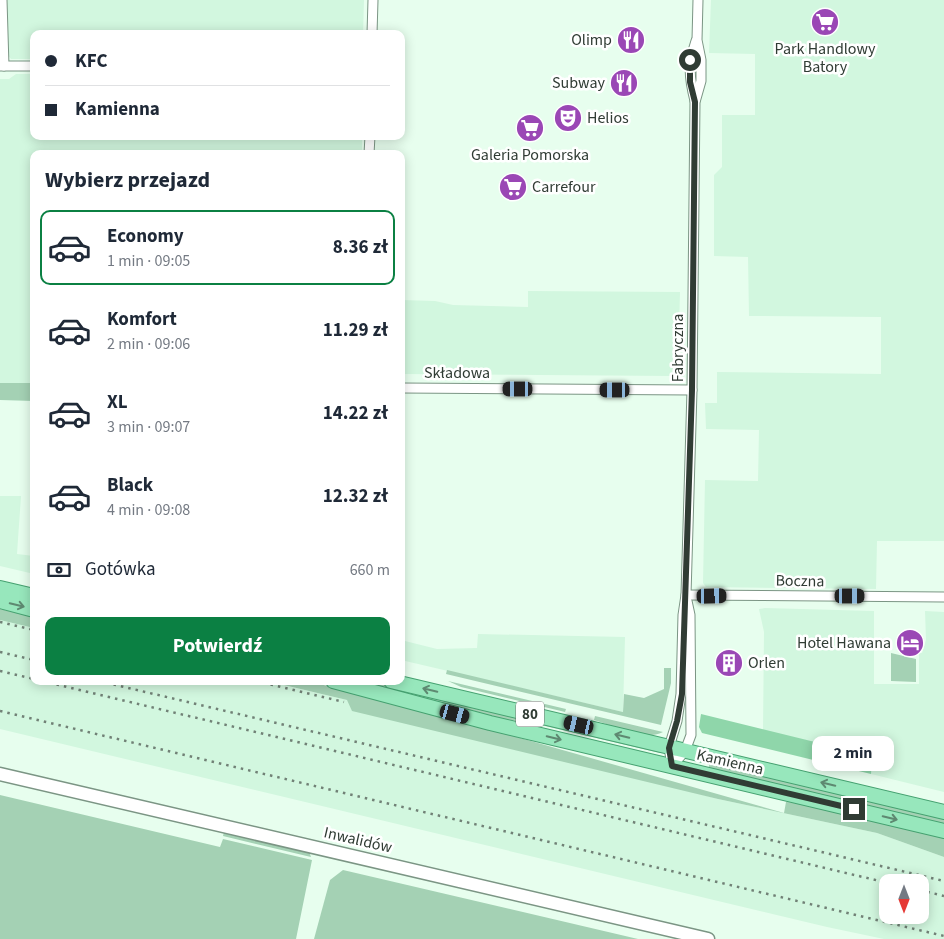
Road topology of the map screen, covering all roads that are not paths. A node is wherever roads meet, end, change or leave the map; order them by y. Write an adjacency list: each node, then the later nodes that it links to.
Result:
1 (2, 0): 5 (street)
2 (373, 0): 4 (street)
3 (698, 0): 8 (street, Fabryczna)
4 (372, 30)
5 (2, 66): 6 (street)
6 (30, 66)
7 (405, 388): 8 (street, Składowa)
8 (692, 390): 11 (street, Fabryczna)
9 (0, 588): 10 (main road)
10 (30, 595)
11 (686, 596): 12 (street, Boczna); 17 (street, Fabryczna); 18 (street, Fabryczna)
12 (944, 597)
13 (0, 601): 14 (main road, one-way to 14)
14 (30, 609)
15 (405, 684): 17 (main road, Kamienna / 80, one-way to 15)
16 (348, 685): 19 (main road, Kamienna / 80, one-way to 19)
17 (669, 748): 18 (main road, Kamienna / 80); 19 (street, Fabryczna)
18 (686, 750): 19 (street, Fabryczna); 21 (main road, Kamienna / 80, one-way to 18)
19 (672, 766): 22 (main road, Kamienna / 80, one-way to 22)
20 (0, 774): 23 (street, Inwalidów)
21 (944, 812)
22 (944, 831)
23 (708, 939)

